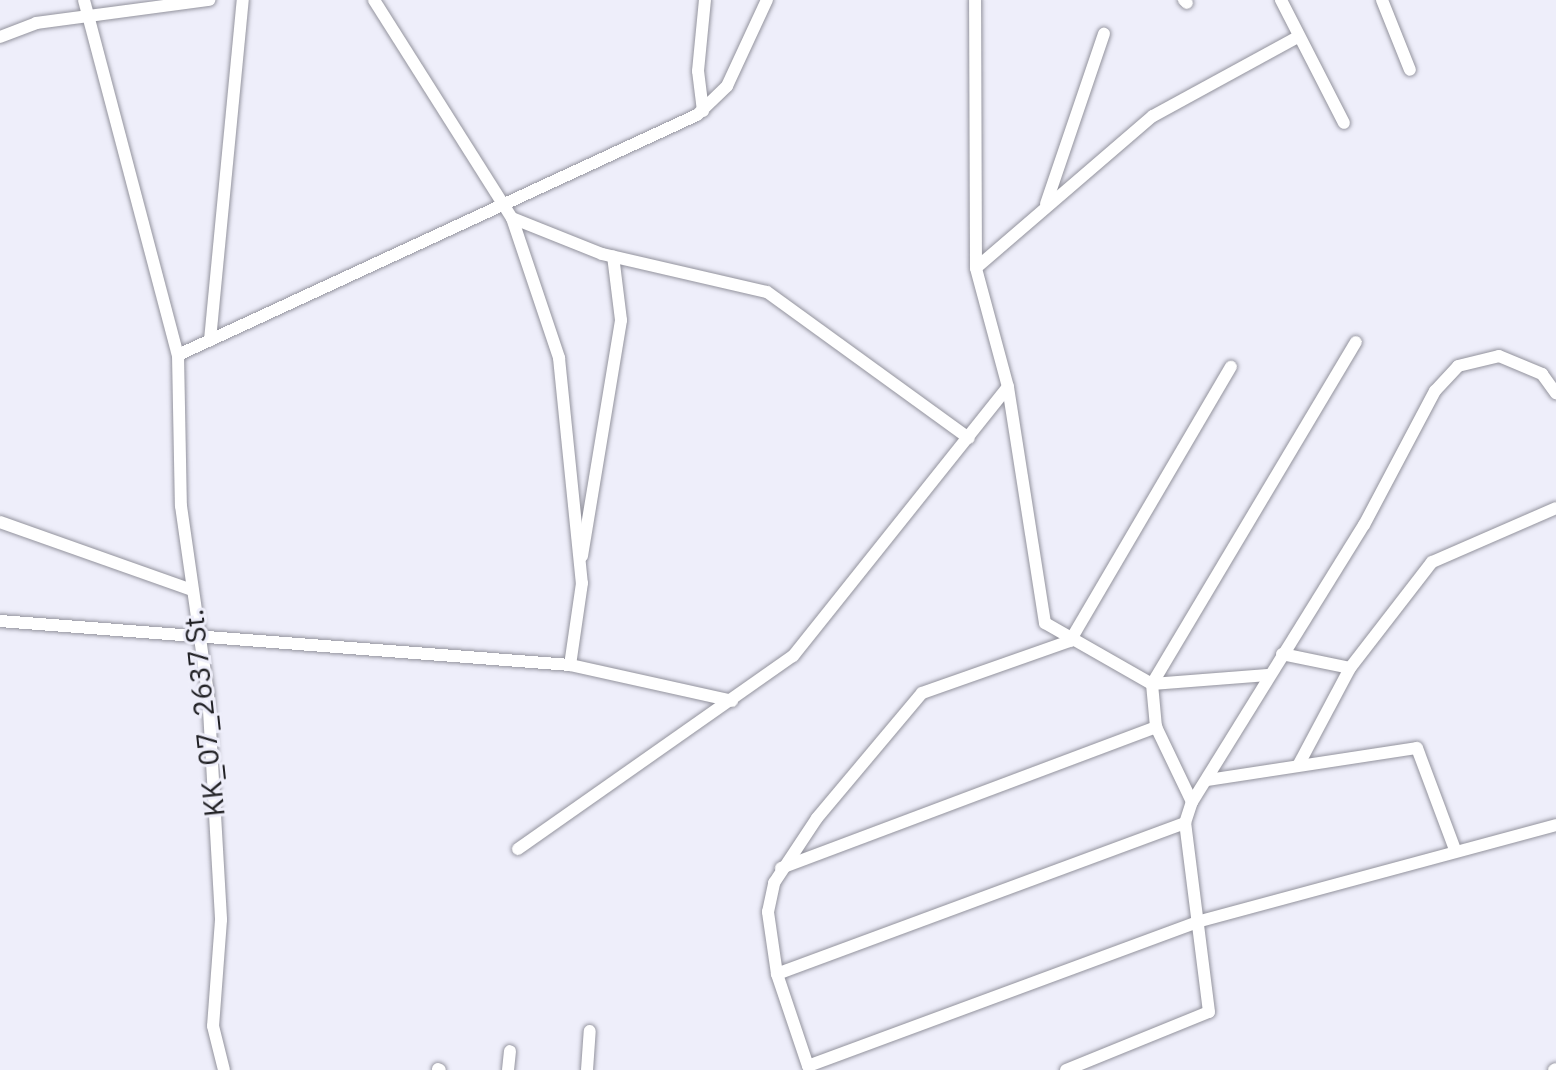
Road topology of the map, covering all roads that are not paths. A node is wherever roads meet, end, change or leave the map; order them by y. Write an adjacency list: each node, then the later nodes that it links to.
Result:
1 (84, 0): 10 (street, KK_07_2637 St.)
2 (209, 0): 10 (street)
3 (243, 0): 22 (street)
4 (374, 0): 18 (street)
5 (705, 0): 15 (street)
6 (767, 0): 15 (street)
7 (975, 0): 21 (street)
8 (1281, 0): 13 (street)
9 (1382, 0): 14 (street)
10 (87, 17): 12 (street); 24 (street, KK_07_2637 St.)
11 (1104, 34): 17 (street)
12 (0, 37)
13 (1296, 38): 16 (street); 17 (street)
14 (1410, 70)
15 (703, 111): 18 (street)
16 (1344, 123)
17 (1046, 204): 21 (street)
18 (506, 205): 19 (street); 22 (street)
19 (512, 218): 20 (street); 31 (street)
20 (613, 256): 28 (street); 31 (street)
21 (976, 268): 26 (street)
22 (210, 340): 24 (street)
23 (1356, 342): 40 (street)
24 (178, 355): 32 (street, KK_07_2637 St.)
25 (1231, 367): 35 (street)
26 (1008, 387): 28 (street); 35 (street)
27 (1556, 393): 36 (street)
28 (969, 438): 41 (street)
29 (1556, 508): 38 (street)
30 (0, 522): 32 (street)
31 (581, 559): 37 (street)
32 (192, 590): 34 (street, KK_07_2637 St.)
33 (0, 621): 34 (street)
34 (199, 638): 37 (street); 56 (street, KK_07_2637 St.)
35 (1070, 641): 40 (street); 50 (street)
36 (1282, 654): 38 (street); 39 (street)
37 (570, 665): 41 (street)
38 (1350, 668): 43 (street)
39 (1268, 675): 40 (street); 44 (street)
40 (1152, 684): 42 (street)
41 (732, 701): 49 (street)
42 (1156, 727): 45 (street); 50 (street)
43 (1299, 764): 44 (street); 48 (street)
44 (1208, 780): 45 (street)
45 (1192, 802): 46 (street)
46 (1185, 823): 51 (street); 52 (street)
47 (1556, 825): 48 (street)
48 (1454, 847): 51 (street)
49 (518, 849)
50 (781, 868): 52 (street)
51 (1197, 922): 55 (street); 59 (street)
52 (777, 974): 55 (street)
53 (590, 1031): 58 (street)
54 (510, 1051): 57 (street)
55 (809, 1068)
56 (224, 1070)
57 (508, 1070)
58 (587, 1070)
59 (1066, 1070)

